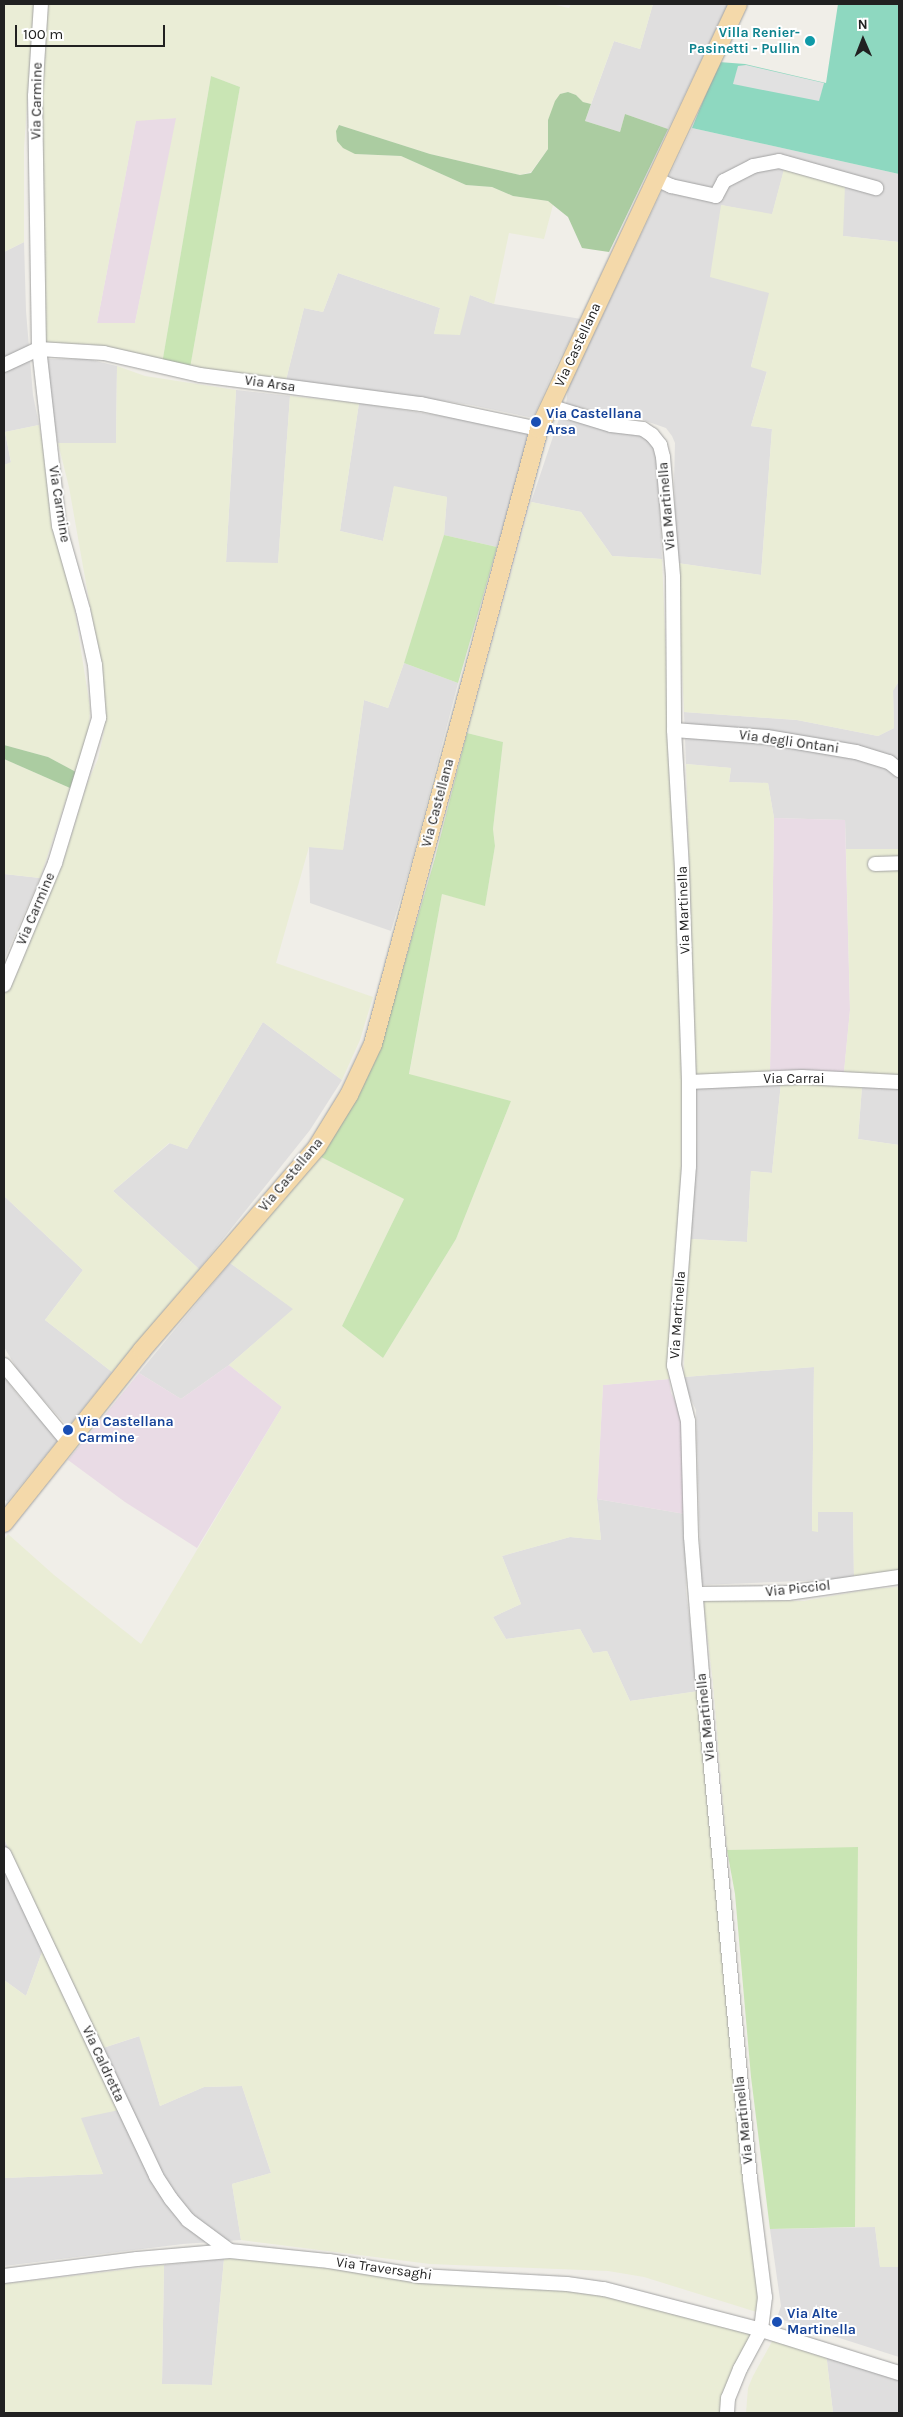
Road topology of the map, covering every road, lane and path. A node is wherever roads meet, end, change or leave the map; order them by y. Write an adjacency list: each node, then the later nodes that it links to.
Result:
1 (41, 4): 5 (street, Via Carmine)
2 (738, 4): 3 (main road, Via Castellana)
3 (656, 179): 4 (street); 7 (main road, Via Castellana)
4 (876, 188)
5 (39, 349): 6 (street, Via Arsa); 8 (street, Via Arsa); 13 (street, Via Carmine)
6 (4, 365)
7 (549, 406): 8 (main road, Via Castellana); 9 (street, Via Martinella)
8 (539, 429): 17 (main road, Via Castellana)
9 (674, 730): 10 (street, Via degli Ontani); 14 (street, Via Martinella)
10 (899, 770)
11 (899, 863): 12 (street)
12 (875, 864)
13 (4, 985)
14 (689, 1082): 15 (street, Via Carrai); 20 (street, Via Martinella)
15 (899, 1082)
16 (4, 1365): 17 (street)
17 (68, 1442): 18 (main road, Via Castellana)
18 (4, 1523)
19 (899, 1577): 20 (street, Via Picciol)
20 (697, 1594): 24 (street, Via Martinella)
21 (4, 1854): 22 (street, Via Caldretta)
22 (230, 2251): 23 (street, Via Traversaghi); 24 (street, Via Traversaghi)
23 (4, 2276)
24 (761, 2330): 25 (street, Via Traversaghi); 26 (street)
25 (899, 2373)
26 (727, 2413)

